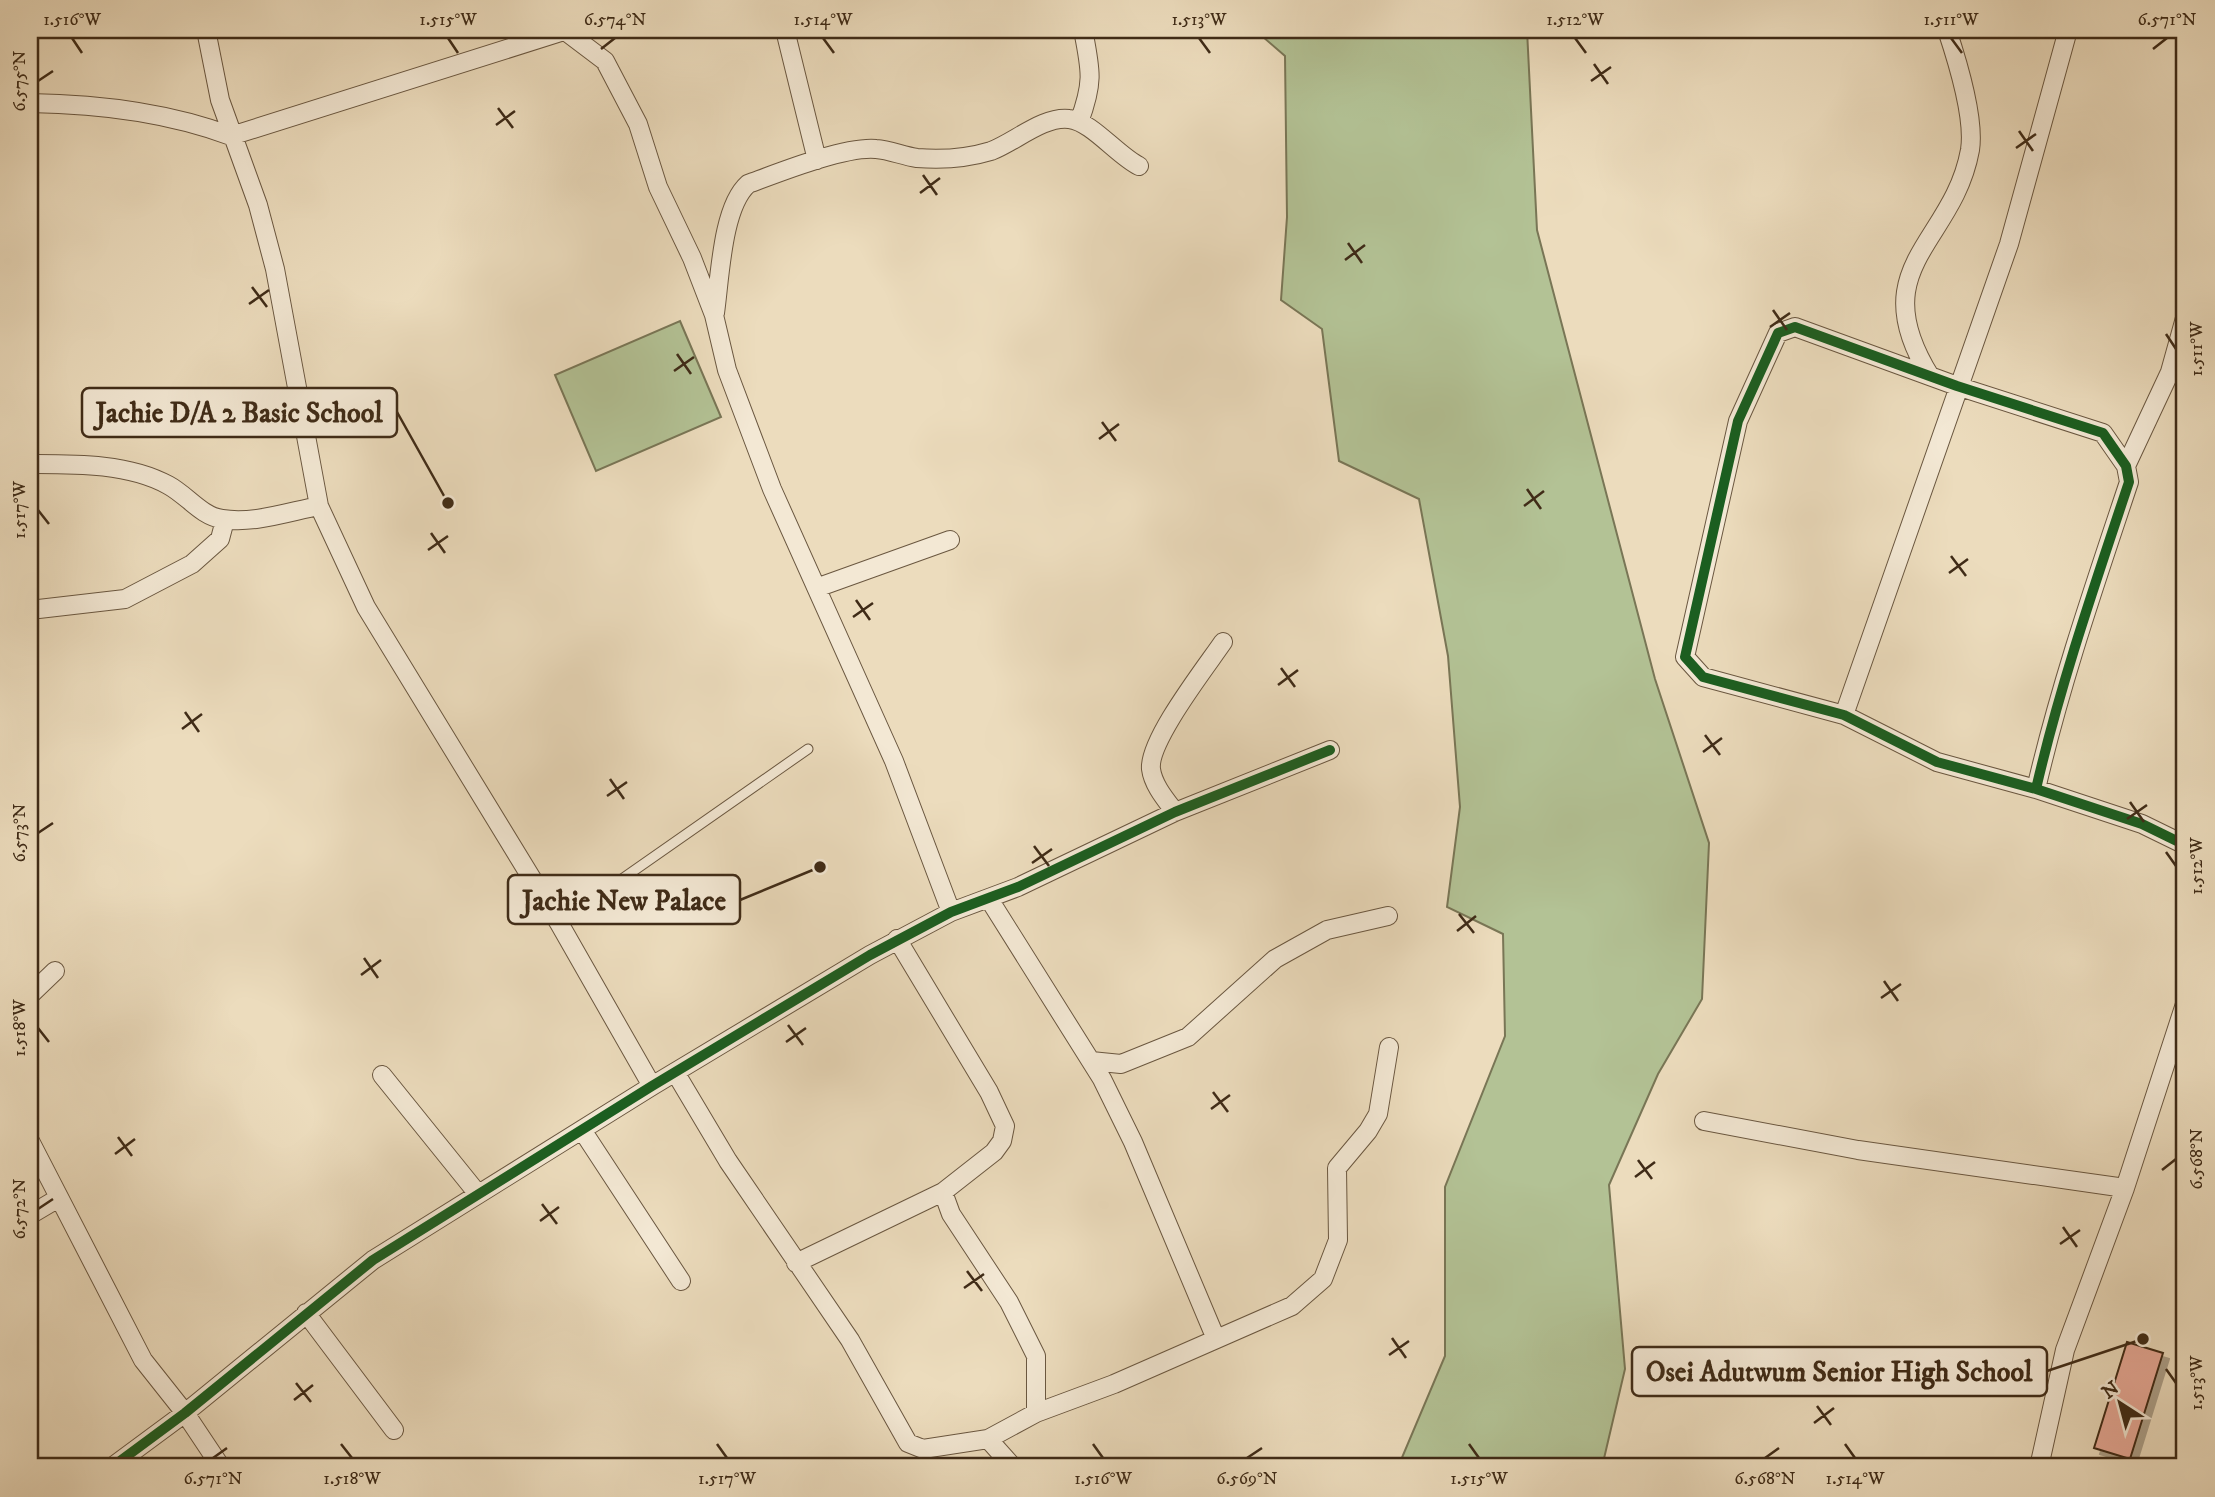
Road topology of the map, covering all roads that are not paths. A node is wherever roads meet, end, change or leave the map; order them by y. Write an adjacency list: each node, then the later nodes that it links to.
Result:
1 (206, 30): 9 (street)
2 (564, 30): 9 (street); 12 (street)
3 (785, 30): 10 (street)
4 (1083, 30): 8 (street)
5 (1947, 30): 14 (street)
6 (2067, 30): 15 (street)
7 (30, 103): 9 (street)
8 (1079, 122): 10 (street); 11 (street)
9 (231, 136): 18 (street)
10 (817, 160): 12 (street)
11 (1139, 166)
12 (714, 315): 21 (street)
13 (2185, 318): 17 (street)
14 (1930, 376): 15 (street); 24 (street)
15 (1957, 386): 17 (street); 24 (street)
16 (30, 464): 19 (street)
17 (2126, 466): 27 (street)
18 (319, 506): 19 (street); 33 (street)
19 (225, 520): 22 (street)
20 (950, 540): 21 (street)
21 (819, 587): 31 (street)
22 (30, 610)
23 (1223, 642): 28 (street)
24 (1844, 715): 27 (street)
25 (808, 749): 33 (lane)
26 (1330, 750): 28 (street)
27 (2036, 789): 29 (street)
28 (1175, 812): 30 (street)
29 (2185, 845)
30 (989, 899): 31 (street); 39 (street)
31 (951, 912): 34 (street)
32 (1388, 916): 39 (street)
33 (559, 923): 42 (street)
34 (897, 939): 40 (street); 47 (street)
35 (55, 971): 36 (street)
36 (30, 995)
37 (2185, 1004): 46 (street)
38 (1390, 1047): 54 (street)
39 (1091, 1061): 54 (street)
40 (676, 1072): 42 (street); 51 (street)
41 (382, 1075): 48 (street)
42 (652, 1086): 44 (street)
43 (1704, 1121): 46 (street)
44 (582, 1130): 48 (street); 52 (street)
45 (30, 1142): 49 (street)
46 (2125, 1188): 62 (street)
47 (943, 1192): 51 (street); 56 (street)
48 (478, 1194): 53 (street)
49 (57, 1199): 50 (street); 55 (street)
50 (30, 1215)
51 (796, 1264): 58 (street)
52 (681, 1281)
53 (306, 1313): 55 (street); 57 (street)
54 (1216, 1339): 56 (street)
55 (185, 1413): 59 (street); 60 (street)
56 (1036, 1413): 58 (street)
57 (394, 1430)
58 (988, 1439): 61 (street)
59 (113, 1467)
60 (222, 1467)
61 (1013, 1467)
62 (2039, 1467)

